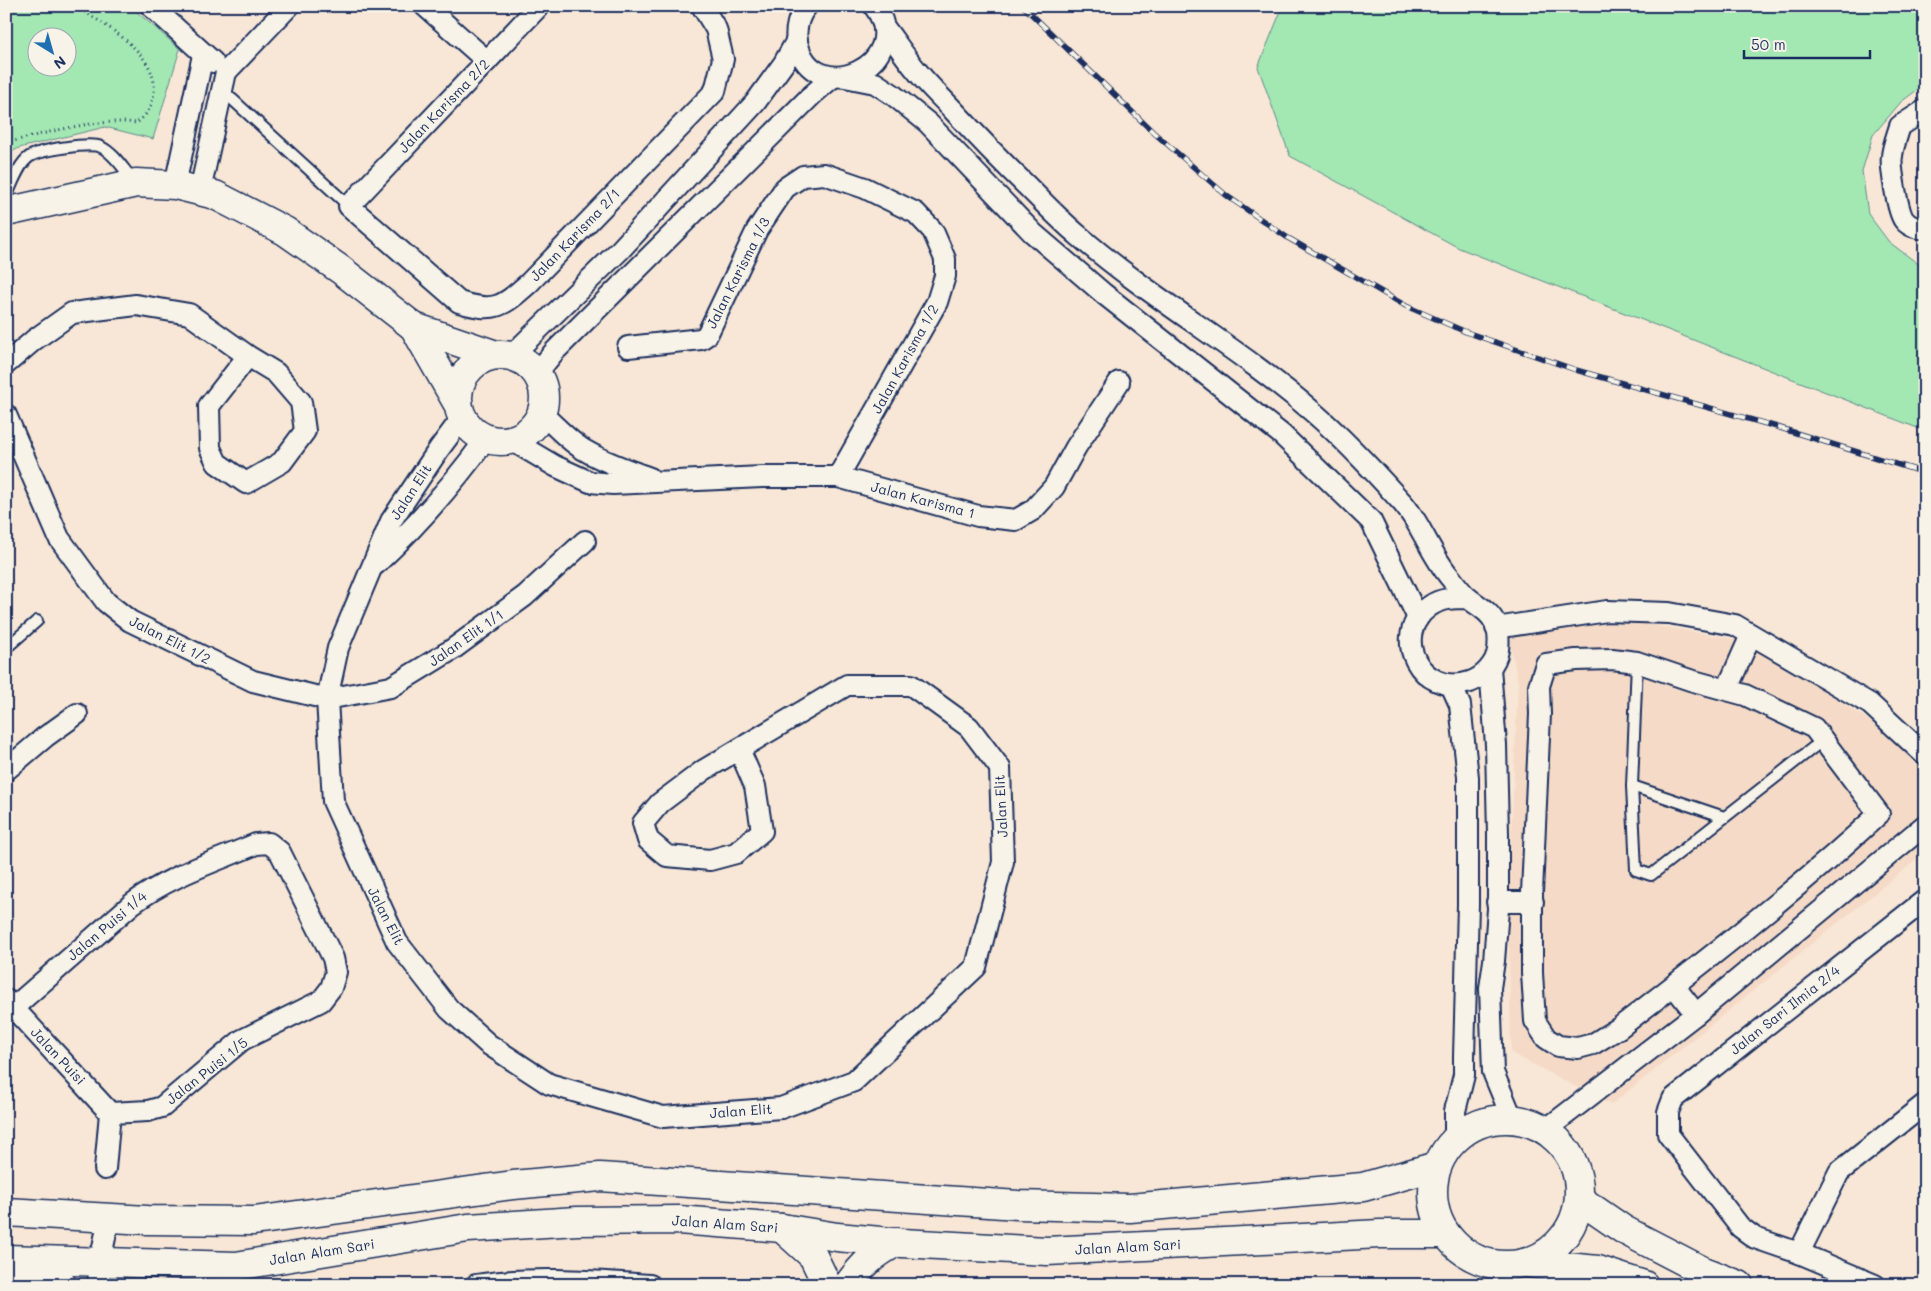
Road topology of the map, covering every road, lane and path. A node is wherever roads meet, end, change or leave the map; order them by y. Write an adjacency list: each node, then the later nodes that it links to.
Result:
1 (75, 6): 17 (path)
2 (151, 6): 12 (street)
3 (290, 6): 15 (street)
4 (425, 6): 13 (street)
5 (539, 6): 13 (street, Jalan Karisma 2/2)
6 (702, 6): 22 (street, Jalan Karisma 2/1)
7 (794, 6): 11 (street)
8 (807, 6): 11 (street)
9 (874, 6): 10 (street)
10 (884, 27): 14 (street); 40 (street)
11 (797, 33): 14 (street); 27 (street)
12 (203, 54): 15 (street); 20 (street)
13 (487, 61): 22 (street, Jalan Karisma 2/2)
14 (839, 77): 30 (street); 41 (street)
15 (224, 81): 20 (street); 22 (lane)
16 (1925, 110): 24 (street)
17 (6, 143)
18 (803, 176): 26 (street, Jalan Karisma 1/3); 36 (street, Jalan Karisma 1/2)
19 (136, 184): 20 (street); 21 (lane); 23 (street)
20 (187, 188): 25 (street)
21 (6, 197)
22 (349, 206)
23 (6, 212)
24 (1925, 228)
25 (414, 327): 27 (street); 32 (street)
26 (628, 347)
27 (504, 355): 30 (street); 32 (street)
28 (248, 356): 28 (street); 29 (street)
29 (6, 364)
30 (537, 373): 33 (street)
31 (1119, 382): 36 (street, Jalan Karisma 1)
32 (460, 411): 35 (street); 39 (street, Jalan Elit)
33 (542, 414): 35 (street); 37 (street, Jalan Karisma 1)
34 (6, 415): 50 (street, Jalan Elit 1/2)
35 (499, 440): 37 (street, Jalan Karisma 1); 39 (street, Jalan Elit)
36 (838, 477): 37 (street, Jalan Karisma 1)
37 (657, 481)
38 (585, 541): 50 (street, Jalan Elit 1/1)
39 (369, 571): 50 (street, Jalan Elit)
40 (1467, 598): 41 (street); 43 (street)
41 (1418, 618): 48 (street)
42 (37, 621): 45 (lane)
43 (1496, 628): 44 (street); 47 (street)
44 (1751, 635): 49 (street); 54 (street)
45 (6, 648)
46 (1637, 662): 49 (street); 56 (lane); 62 (street)
47 (1490, 668): 48 (street); 61 (street)
48 (1451, 685): 70 (street)
49 (1726, 689): 52 (street)
50 (327, 699): 53 (street, Jalan Elit)
51 (77, 714): 55 (street)
52 (1823, 740): 57 (lane); 63 (street)
53 (739, 749): 53 (street, Jalan Elit)
54 (1925, 755)
55 (6, 770)
56 (1632, 786): 57 (lane); 57 (lane)
57 (1724, 817)
58 (1925, 825): 65 (street)
59 (268, 842): 64 (street, Jalan Puisi 1/4); 67 (street, Jalan Puisi 1/5)
60 (1925, 900): 79 (street, Jalan Sari Ilmia 2/4)
61 (1497, 902): 62 (street); 68 (street)
62 (1533, 902): 63 (street)
63 (1674, 986): 65 (street)
64 (8, 1007): 67 (street, Jalan Puisi)
65 (1696, 1014): 69 (street)
66 (1925, 1104): 79 (street)
67 (110, 1113): 72 (street)
68 (1512, 1118): 69 (street); 70 (street)
69 (1548, 1128): 73 (street)
70 (1456, 1140): 71 (street)
71 (1437, 1166): 75 (street); 77 (street)
72 (105, 1169)
73 (1580, 1199): 82 (street); 93 (street)
74 (6, 1212): 75 (street)
75 (109, 1218): 84 (street)
76 (782, 1228): 78 (street, Jalan Alam Sari); 83 (street, Jalan Alam Sari); 90 (street)
77 (1445, 1234): 78 (street, Jalan Alam Sari); 82 (street)
78 (897, 1242): 91 (street)
79 (1799, 1253): 94 (street)
80 (6, 1259): 84 (street, Jalan Alam Sari)
81 (6, 1263): 86 (street)
82 (1524, 1263): 92 (street)
83 (236, 1266): 84 (street, Jalan Alam Sari); 87 (street)
84 (99, 1274)
85 (509, 1282): 88 (street); 89 (street)
86 (62, 1285)
87 (135, 1285)
88 (476, 1285)
89 (650, 1285)
90 (827, 1285)
91 (848, 1285)
92 (1644, 1285)
93 (1738, 1285)
94 (1876, 1285)

